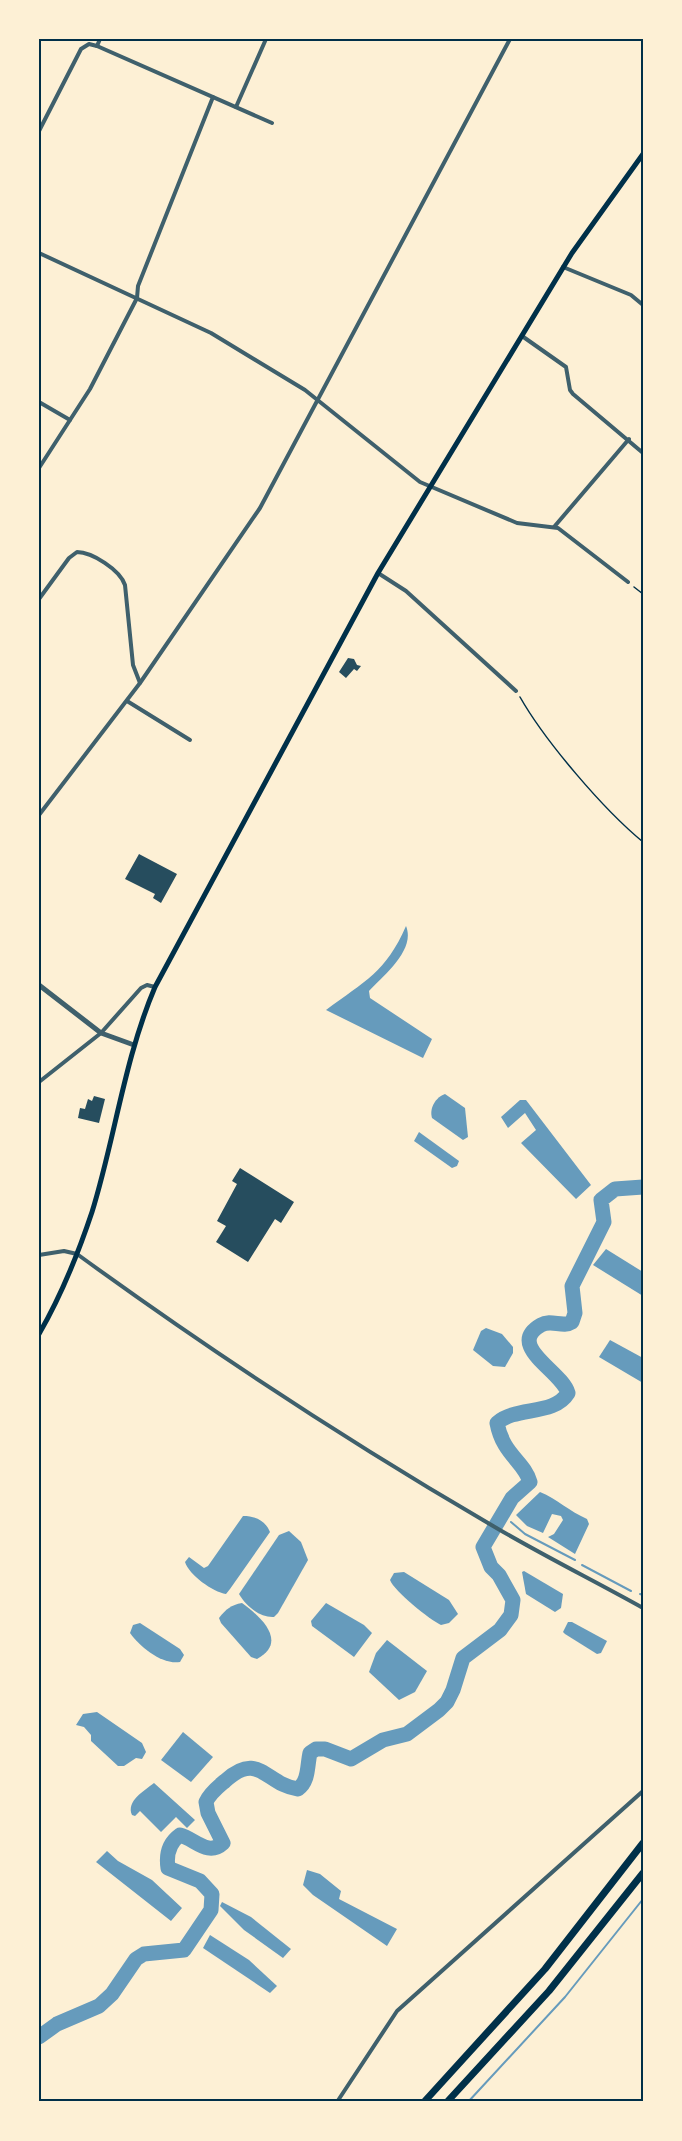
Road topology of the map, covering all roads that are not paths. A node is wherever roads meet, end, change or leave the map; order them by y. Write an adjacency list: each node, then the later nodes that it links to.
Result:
1 (100, 39): 4 (street)
2 (266, 39): 6 (street)
3 (510, 39): 15 (street)
4 (97, 46): 5 (street); 8 (street)
5 (213, 97): 6 (street); 12 (street)
6 (236, 107): 7 (street)
7 (272, 123)
8 (39, 131)
9 (643, 154): 11 (main road)
10 (39, 253): 12 (street)
11 (563, 267): 13 (street); 14 (main road)
12 (136, 298): 15 (street); 17 (street)
13 (643, 304)
14 (521, 336): 18 (street); 21 (main road)
15 (317, 399): 21 (street); 26 (street)
16 (39, 402): 17 (street)
17 (70, 420): 20 (street)
18 (629, 439): 19 (street); 22 (street)
19 (643, 453)
20 (39, 468)
21 (430, 486): 22 (street); 23 (main road)
22 (554, 526): 24 (street)
23 (378, 573): 27 (street); 32 (main road)
24 (628, 582)
25 (39, 599): 26 (street)
26 (140, 683): 28 (street)
27 (516, 691)
28 (127, 701): 29 (street); 30 (street)
29 (190, 740)
30 (39, 815)
31 (39, 985): 33 (street)
32 (155, 987): 33 (street); 34 (main road)
33 (100, 1033): 34 (street); 35 (street)
34 (134, 1045): 36 (main road)
35 (39, 1082)
36 (77, 1254): 37 (street); 38 (main road); 39 (street)
37 (39, 1255)
38 (39, 1334)
39 (643, 1608)
40 (643, 1791): 43 (street)
41 (643, 1843): 44 (highway)
42 (643, 1874): 45 (highway)
43 (338, 2102)
44 (424, 2102)
45 (447, 2102)

